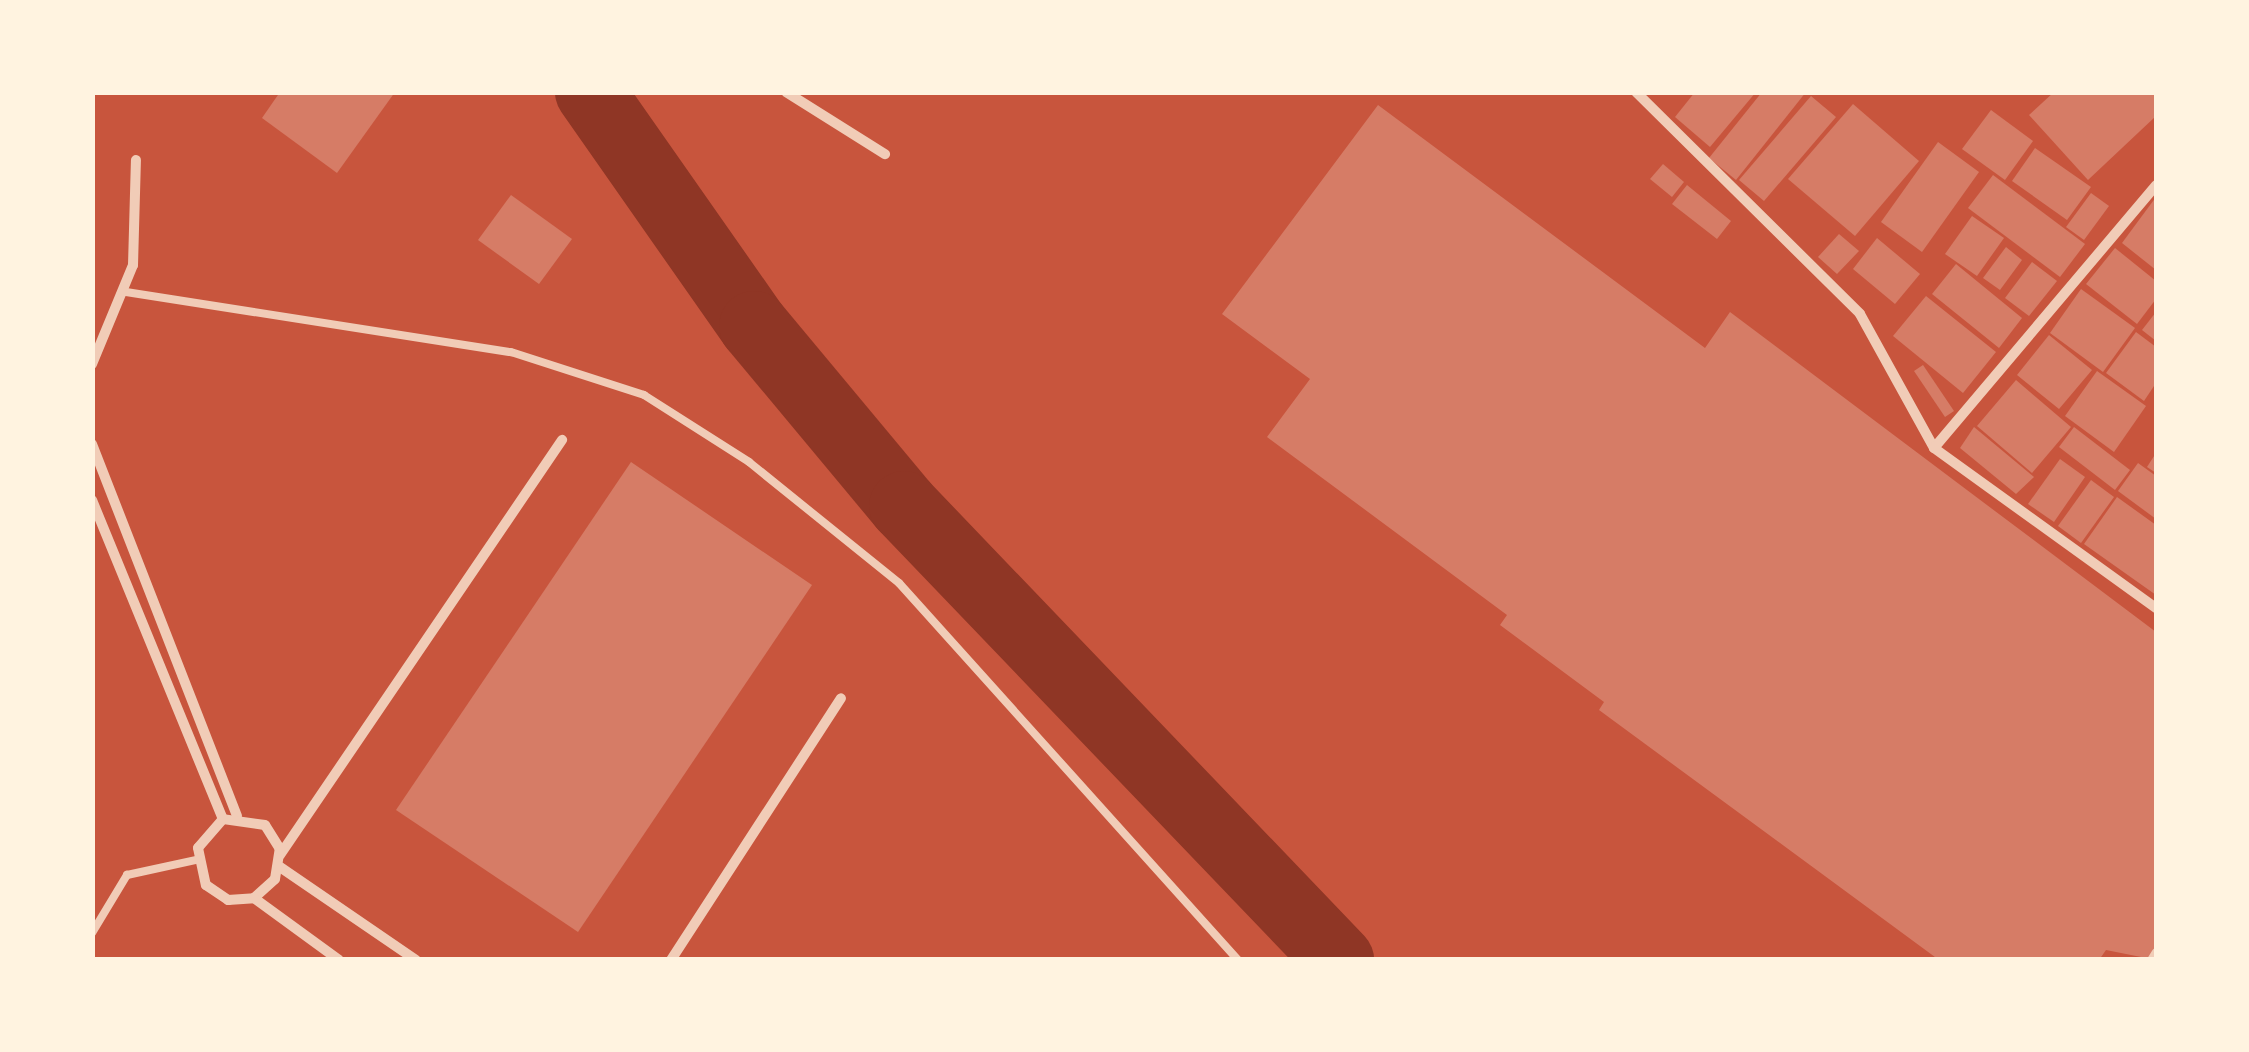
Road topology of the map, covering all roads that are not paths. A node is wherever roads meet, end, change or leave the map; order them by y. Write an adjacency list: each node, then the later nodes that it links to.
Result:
1 (786, 92): 3 (street)
2 (1636, 92): 10 (street)
3 (885, 154)
4 (136, 160): 6 (street)
5 (2156, 185): 10 (street)
6 (126, 292): 7 (street); 27 (lane)
7 (92, 364)
8 (562, 440): 16 (street)
9 (92, 444): 14 (street)
10 (1934, 448): 12 (street)
11 (92, 500): 15 (street)
12 (2156, 608)
13 (842, 698): 26 (street)
14 (237, 816): 15 (street); 16 (street)
15 (223, 819): 17 (street)
16 (282, 856): 20 (street); 23 (street)
17 (196, 860): 18 (lane); 19 (street)
18 (185, 868): 19 (lane); 21 (lane)
19 (199, 873): 20 (street)
20 (254, 898): 24 (street)
21 (92, 932)
22 (2156, 952): 28 (lane)
23 (401, 955): 25 (street)
24 (339, 960)
25 (416, 960)
26 (672, 960)
27 (1238, 960)
28 (2151, 960)

